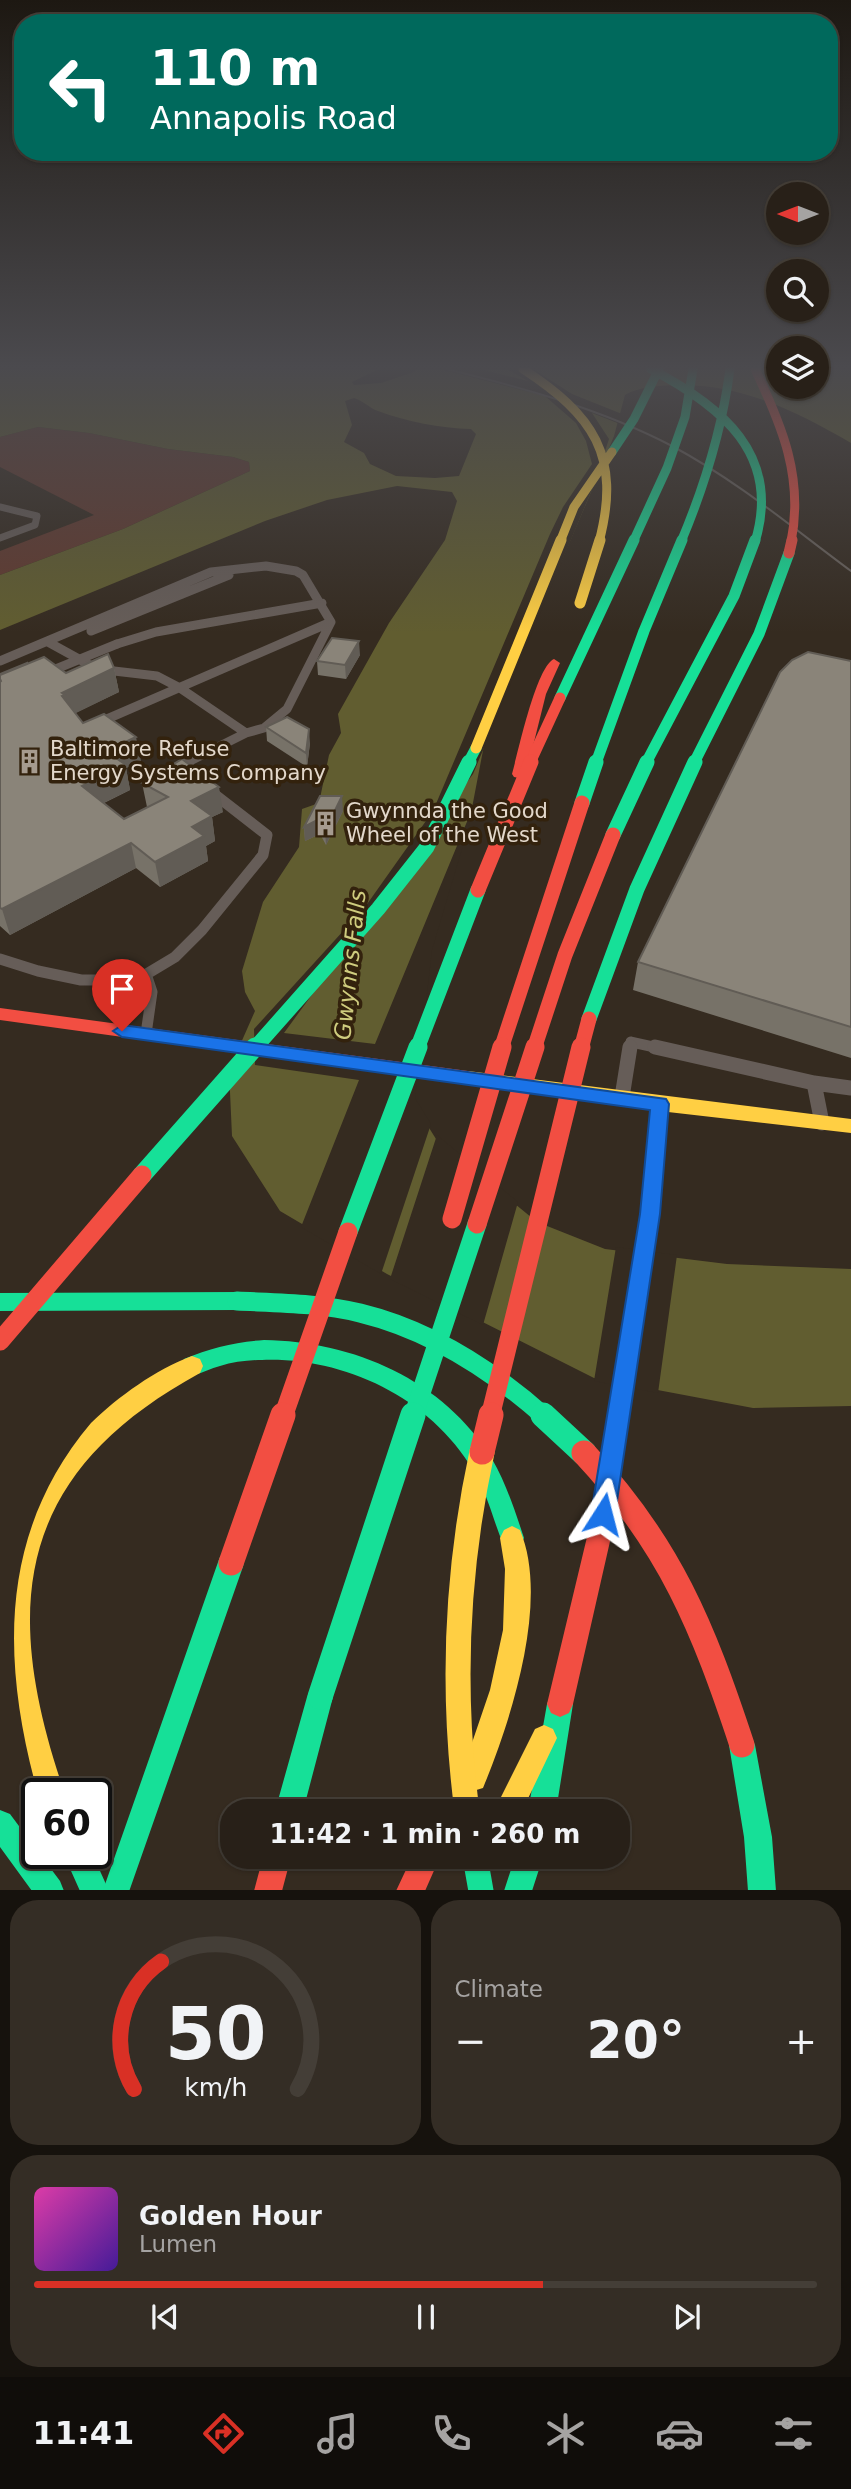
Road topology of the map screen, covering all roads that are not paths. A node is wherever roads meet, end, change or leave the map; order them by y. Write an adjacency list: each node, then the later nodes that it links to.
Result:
1 (605, 457): 11 (main road, bridge)
2 (608, 457): 36 (main road, bridge)
3 (671, 457): 22 (main road, bridge)
4 (713, 457): 33 (main road, bridge)
5 (750, 457): 39 (main road, bridge)
6 (793, 457): 45 (main road, bridge)
7 (0, 507): 8 (lane)
8 (0, 538)
9 (249, 566): 10 (lane); 13 (lane)
10 (322, 603): 12 (lane); 16 (lane, bridge)
11 (575, 616)
12 (331, 622): 17 (lane); 19 (lane)
13 (48, 642): 15 (lane); 17 (lane)
14 (559, 651): 22 (main road, bridge)
15 (0, 661)
16 (39, 676)
17 (180, 688): 18 (lane); 19 (lane)
18 (100, 722)
19 (246, 733): 21 (lane)
20 (166, 773): 21 (lane)
21 (189, 775): 24 (lane)
22 (512, 802): 58 (main road, bridge)
23 (0, 959): 24 (lane)
24 (146, 974): 26 (lane)
25 (0, 1014): 26 (main road)
26 (146, 1034): 29 (main road, bridge)
27 (814, 1083): 28 (lane); 29 (lane); 31 (lane)
28 (851, 1088)
29 (621, 1100): 30 (main road)
30 (660, 1104): 31 (main road); 40 (main road)
31 (822, 1123): 32 (main road)
32 (851, 1126)
33 (449, 1231)
34 (0, 1302): 64 (main road, bridge)
35 (423, 1324): 37 (main road)
36 (0, 1341)
37 (416, 1351)
38 (408, 1377): 39 (main road, bridge)
39 (320, 1697): 43 (main road)
40 (559, 1710): 47 (main road); 48 (main road)
41 (492, 1720): 42 (main road); 44 (main road); 46 (main road)
42 (44, 1778)
43 (292, 1799)
44 (454, 1799)
45 (464, 1799)
46 (469, 1799)
47 (514, 1799)
48 (544, 1799)
49 (0, 1824): 56 (main road)
50 (85, 1869): 57 (main road)
51 (274, 1869): 59 (main road)
52 (420, 1869): 60 (main road)
53 (476, 1869): 61 (main road, bridge)
54 (485, 1869): 62 (main road)
55 (525, 1869): 63 (main road)
56 (49, 1890)
57 (96, 1890)
58 (116, 1890)
59 (268, 1890)
60 (410, 1890)
61 (478, 1890)
62 (478, 1890)
63 (519, 1890)
64 (762, 1890)

